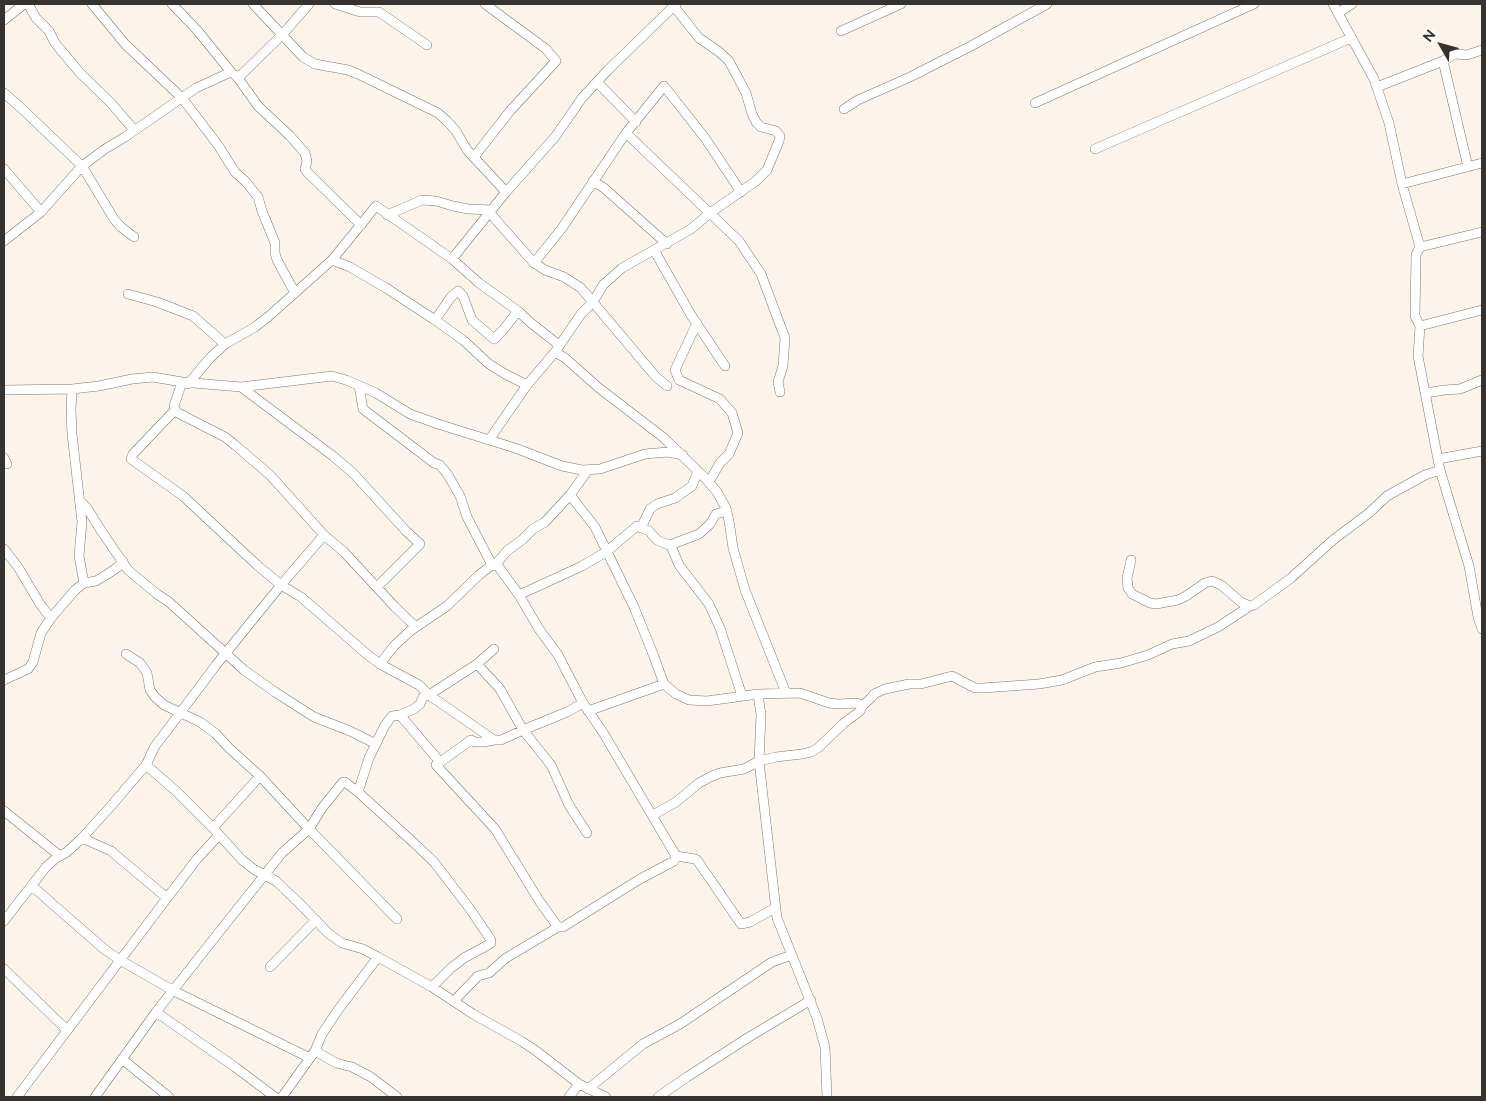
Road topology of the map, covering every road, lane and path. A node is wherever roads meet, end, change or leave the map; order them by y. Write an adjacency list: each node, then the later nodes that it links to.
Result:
1 (24, 4): 16 (street)
2 (28, 4): 31 (street)
3 (92, 4): 27 (street)
4 (172, 4): 23 (street)
5 (252, 4): 18 (street)
6 (310, 4): 18 (street)
7 (335, 4): 20 (street)
8 (485, 4): 34 (street)
9 (674, 4): 24 (street); 42 (street)
10 (901, 4): 17 (street)
11 (1047, 4): 29 (street)
12 (1254, 4): 28 (street)
13 (1333, 4): 15 (street)
14 (1352, 4): 15 (street)
15 (1338, 13): 19 (street)
16 (4, 20)
17 (841, 31)
18 (282, 35): 23 (street); 34 (street)
19 (1351, 38): 25 (street); 33 (street)
20 (427, 45)
21 (1482, 50): 22 (street)
22 (1443, 61): 25 (street); 37 (street)
23 (235, 75): 27 (street); 47 (street)
24 (597, 82): 30 (street); 41 (street)
25 (1377, 87): 40 (street)
26 (4, 93): 36 (street)
27 (182, 98): 31 (street); 57 (street)
28 (1035, 103)
29 (844, 109)
30 (636, 122): 32 (street); 42 (street)
31 (134, 130): 36 (street)
32 (626, 133): 39 (street); 45 (street)
33 (1095, 149)
34 (474, 157): 41 (street)
35 (1482, 163): 37 (street)
36 (82, 166): 44 (street); 49 (street)
37 (1468, 167): 40 (street)
38 (4, 169): 44 (street)
39 (593, 181): 51 (street); 56 (street)
40 (1402, 184): 52 (street)
41 (506, 192): 43 (street)
42 (741, 192): 45 (street)
43 (490, 211): 46 (street); 54 (street); 56 (street)
44 (40, 212): 50 (street)
45 (710, 214): 51 (street); 76 (street)
46 (387, 215): 47 (street); 54 (street)
47 (361, 225): 55 (street)
48 (1482, 232): 52 (street)
49 (134, 237)
50 (4, 241)
51 (667, 244): 53 (street)
52 (1420, 247): 64 (street)
53 (654, 250): 59 (street); 63 (street)
54 (452, 259): 61 (street)
55 (332, 260): 57 (street); 62 (street)
56 (534, 263): 59 (street)
57 (295, 293): 65 (street)
58 (128, 294): 65 (street)
59 (593, 302): 66 (street); 72 (street)
60 (1482, 310): 64 (street)
61 (518, 311): 62 (street); 66 (street)
62 (435, 320): 70 (street)
63 (697, 323): 67 (street); 86 (street)
64 (1420, 326): 77 (street)
65 (225, 344): 69 (street)
66 (557, 348): 70 (street); 81 (street)
67 (725, 366)
68 (1482, 380): 77 (street)
69 (185, 383): 73 (street); 74 (street); 78 (street)
70 (527, 385): 79 (street)
71 (359, 386): 73 (street); 79 (street); 97 (street)
72 (667, 386)
73 (241, 387): 100 (street)
74 (72, 389): 75 (street); 88 (street)
75 (4, 390)
76 (780, 392)
77 (1426, 393): 82 (street)
78 (175, 410): 91 (street); 99 (street)
79 (489, 440): 83 (street)
80 (1482, 450): 82 (street)
81 (683, 455): 83 (street); 85 (street)
82 (1438, 459): 84 (street)
83 (588, 470): 87 (street)
84 (1440, 470): 102 (street); 105 (street)
85 (698, 471): 86 (street); 90 (street)
86 (709, 482): 89 (street)
87 (570, 496): 94 (street); 97 (street)
88 (80, 501): 96 (street); 98 (street)
89 (726, 511): 92 (street); 113 (street)
90 (641, 528): 92 (street); 94 (street)
91 (324, 535): 99 (street); 100 (street)
92 (672, 546): 116 (street)
93 (4, 549): 103 (street)
94 (606, 552): 101 (street); 112 (street)
95 (1131, 560): 102 (street)
96 (123, 561): 98 (street); 107 (street)
97 (494, 565): 101 (street); 104 (street)
98 (84, 583): 103 (street)
99 (280, 585): 107 (street); 109 (street)
100 (377, 587): 104 (street)
101 (519, 595): 118 (street)
102 (1250, 606): 117 (street)
103 (51, 618): 111 (street)
104 (416, 627): 109 (street)
105 (1482, 629)
106 (494, 649): 110 (street)
107 (226, 652): 119 (street); 123 (street)
108 (126, 654): 119 (street)
109 (380, 664): 115 (street)
110 (477, 664): 115 (street); 121 (street)
111 (4, 680)
112 (664, 684): 116 (street); 118 (street)
113 (786, 693): 114 (street); 117 (street)
114 (758, 694): 116 (street); 124 (street)
115 (429, 695): 120 (street); 122 (street)
116 (742, 696)
117 (862, 706): 124 (street)
118 (586, 707): 121 (street); 130 (street)
119 (180, 713): 126 (street); 127 (street)
120 (400, 715): 123 (street); 125 (street)
121 (524, 730): 122 (street); 133 (street)
122 (494, 740): 125 (street)
123 (376, 744): 128 (street)
124 (759, 761): 130 (street); 140 (street)
125 (440, 762): 144 (street)
126 (146, 765): 132 (street); 134 (street)
127 (260, 776): 131 (street); 132 (street)
128 (358, 792): 131 (street); 150 (street)
129 (4, 811): 135 (street)
130 (652, 815): 136 (street)
131 (309, 829): 137 (street); 141 (street)
132 (216, 831): 137 (street); 139 (street)
133 (587, 833)
134 (82, 838): 135 (street); 139 (street)
135 (60, 856): 138 (street)
136 (676, 856): 140 (street); 144 (street)
137 (265, 875): 142 (street); 151 (street)
138 (32, 886): 143 (street); 147 (street)
139 (167, 898): 147 (street)
140 (776, 908): 145 (street)
141 (398, 919)
142 (316, 920): 146 (street); 148 (street)
143 (4, 921)
144 (558, 927): 153 (street)
145 (792, 955): 152 (street); 159 (street)
146 (378, 958): 150 (street); 156 (street)
147 (120, 960): 151 (street); 155 (street)
148 (270, 967)
149 (4, 969): 155 (street)
150 (432, 987): 153 (street)
151 (174, 991): 154 (street); 156 (street)
152 (811, 1000): 168 (street); 169 (street)
153 (454, 1001): 158 (street)
154 (156, 1012): 157 (street); 163 (street)
155 (67, 1030): 160 (street)
156 (312, 1054): 164 (street); 165 (street)
157 (122, 1059): 161 (street); 162 (street)
158 (579, 1084): 159 (street); 166 (street)
159 (588, 1089): 167 (street)
160 (17, 1097)
161 (95, 1097)
162 (169, 1097)
163 (275, 1097)
164 (282, 1097)
165 (397, 1097)
166 (569, 1097)
167 (606, 1097)
168 (658, 1097)
169 (827, 1097)

